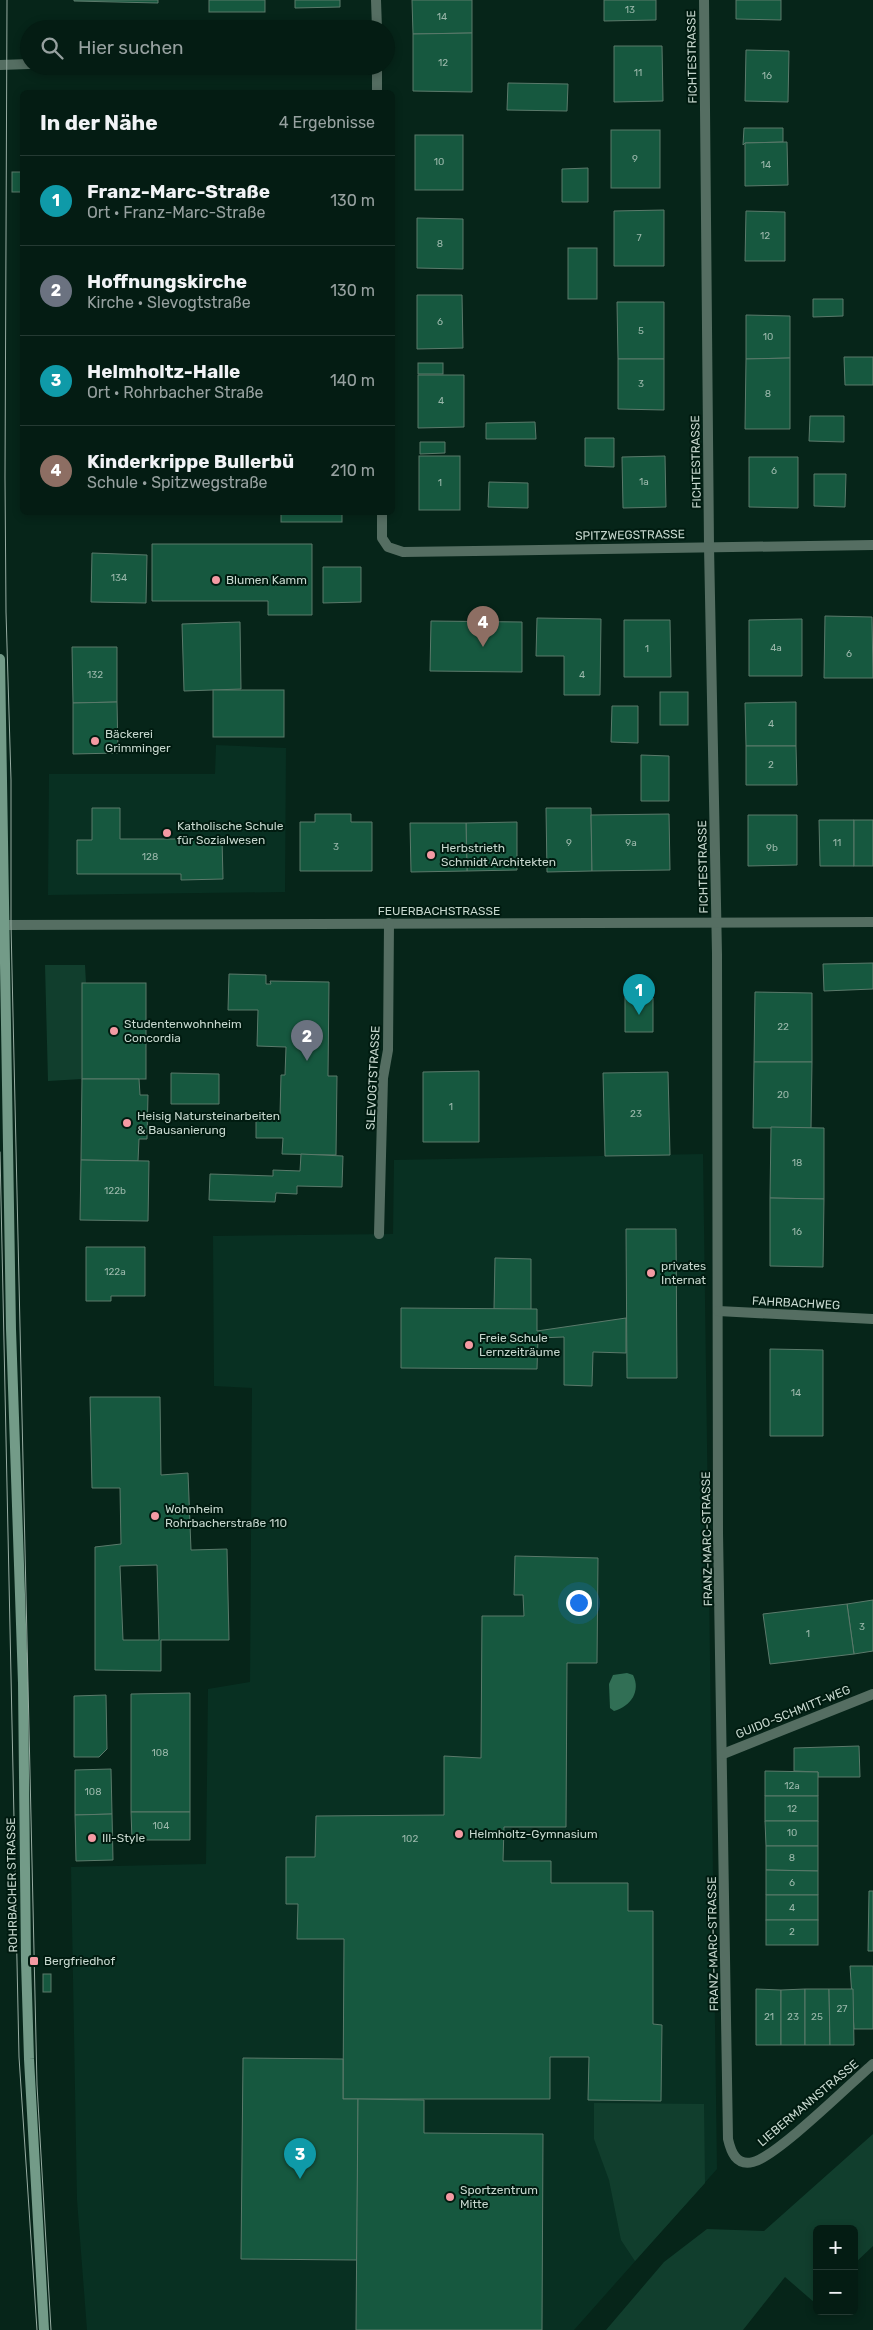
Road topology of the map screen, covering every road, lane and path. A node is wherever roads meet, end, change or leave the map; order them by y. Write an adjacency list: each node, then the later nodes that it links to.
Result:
1 (376, 0): 3 (street)
2 (704, 0): 9 (street, FICHTESTRASSE)
3 (377, 20)
4 (20, 64): 5 (street)
5 (0, 65)
6 (377, 75): 7 (street)
7 (377, 90)
8 (382, 515): 9 (street, SPITZWEGSTRASSE)
9 (709, 546): 10 (street, SPITZWEGSTRASSE); 15 (street, FICHTESTRASSE)
10 (873, 546)
11 (0, 659): 12 (main road, ROHRBACHER STRASSE)
12 (1, 780): 16 (main road, ROHRBACHER STRASSE)
13 (873, 922): 15 (street, FEUERBACHSTRASSE)
14 (389, 923): 15 (street, FEUERBACHSTRASSE); 16 (street, FEUERBACHSTRASSE); 18 (street, SLEVOGTSTRASSE)
15 (717, 924): 19 (street, FRANZ-MARC-STRASSE)
16 (5, 925): 17 (main road, ROHRBACHER STRASSE)
17 (5, 1221): 25 (main road, ROHRBACHER STRASSE)
18 (379, 1234)
19 (718, 1311): 20 (street, FAHRBACHWEG); 22 (street, FRANZ-MARC-STRASSE)
20 (873, 1319)
21 (873, 1694): 22 (street, GUIDO-SCHMITT-WEG)
22 (723, 1754): 24 (street, FRANZ-MARC-STRASSE)
23 (873, 2064): 24 (street, LIEBERMANNSTRASSE)
24 (731, 2154)
25 (44, 2330)

